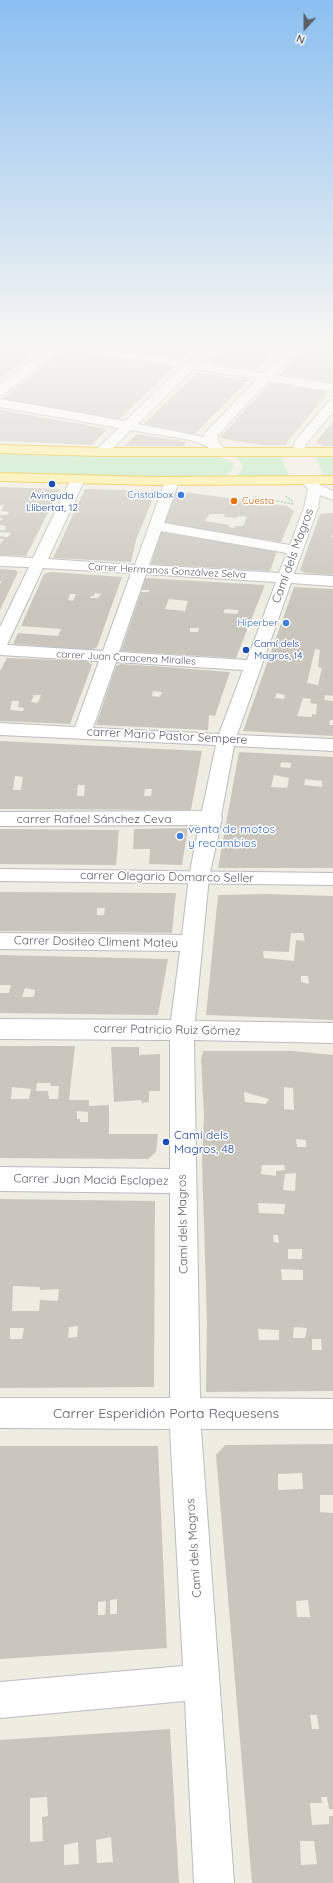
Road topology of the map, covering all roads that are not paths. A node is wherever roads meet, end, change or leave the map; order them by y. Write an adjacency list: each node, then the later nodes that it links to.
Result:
1 (123, 431): 7 (street)
2 (156, 431): 5 (street)
3 (214, 431): 5 (street)
4 (311, 431): 9 (street)
5 (217, 448): 7 (highway); 9 (highway); 12 (highway)
6 (0, 449): 7 (highway)
7 (102, 452)
8 (333, 452): 9 (highway)
9 (299, 453): 15 (highway)
10 (0, 477): 11 (highway)
11 (78, 480): 14 (highway); 20 (street)
12 (223, 480): 14 (highway); 15 (highway)
13 (333, 480): 15 (highway)
14 (172, 481): 17 (street)
15 (311, 484): 16 (street); 18 (street, Camí dels Magros)
16 (333, 496)
17 (156, 526): 18 (street); 21 (street)
18 (296, 550): 22 (street, Camí dels Magros)
19 (0, 560): 20 (street, Carrer Hermanos Gonzálvez Selva)
20 (38, 563): 21 (street, Carrer Hermanos Gonzálvez Selva); 24 (street)
21 (140, 569): 22 (street, Carrer Hermanos Gonzálvez Selva); 26 (street)
22 (285, 578): 23 (street, Carrer Hermanos Gonzálvez Selva); 27 (street, Camí dels Magros)
23 (333, 581)
24 (0, 644)
25 (0, 650): 26 (street, carrer Juan Caracena Miralles)
26 (109, 657): 27 (street, carrer Juan Caracena Miralles); 29 (street)
27 (252, 665): 30 (street, Camí dels Magros)
28 (0, 729): 29 (street, carrer Mario Pastor Sempere)
29 (82, 732): 30 (street, carrer Mario Pastor Sempere)
30 (226, 739): 31 (street, carrer Mario Pastor Sempere); 32 (street, Camí dels Magros)
31 (333, 745)
32 (212, 818): 33 (street, carrer Rafael Sánchez Ceva); 35 (street, Camí dels Magros)
33 (0, 819)
34 (0, 875): 35 (street, carrer Olegario Domarco Seller)
35 (199, 877): 36 (street, carrer Olegario Domarco Seller); 38 (street, Camí dels Magros)
36 (333, 879)
37 (0, 941): 38 (street, Carrer Dositeo Climent Mateu)
38 (191, 943): 40 (street, Camí dels Magros)
39 (0, 1029): 40 (street, carrer Patricio Ruiz Gómez)
40 (182, 1030): 41 (street, carrer Patricio Ruiz Gómez); 43 (street, Camí dels Magros)
41 (333, 1033)
42 (0, 1178): 43 (street, Carrer Juan Maciá Esclapez)
43 (182, 1181): 45 (street, Camí dels Magros)
44 (0, 1413): 45 (street, Carrer Esperidión Porta Requesens)
45 (185, 1414): 46 (street, Carrer Esperidión Porta Requesens); 47 (street, Camí dels Magros)
46 (333, 1414)
47 (202, 1682): 48 (street); 49 (street, Camí dels Magros)
48 (0, 1700)
49 (214, 1883)

